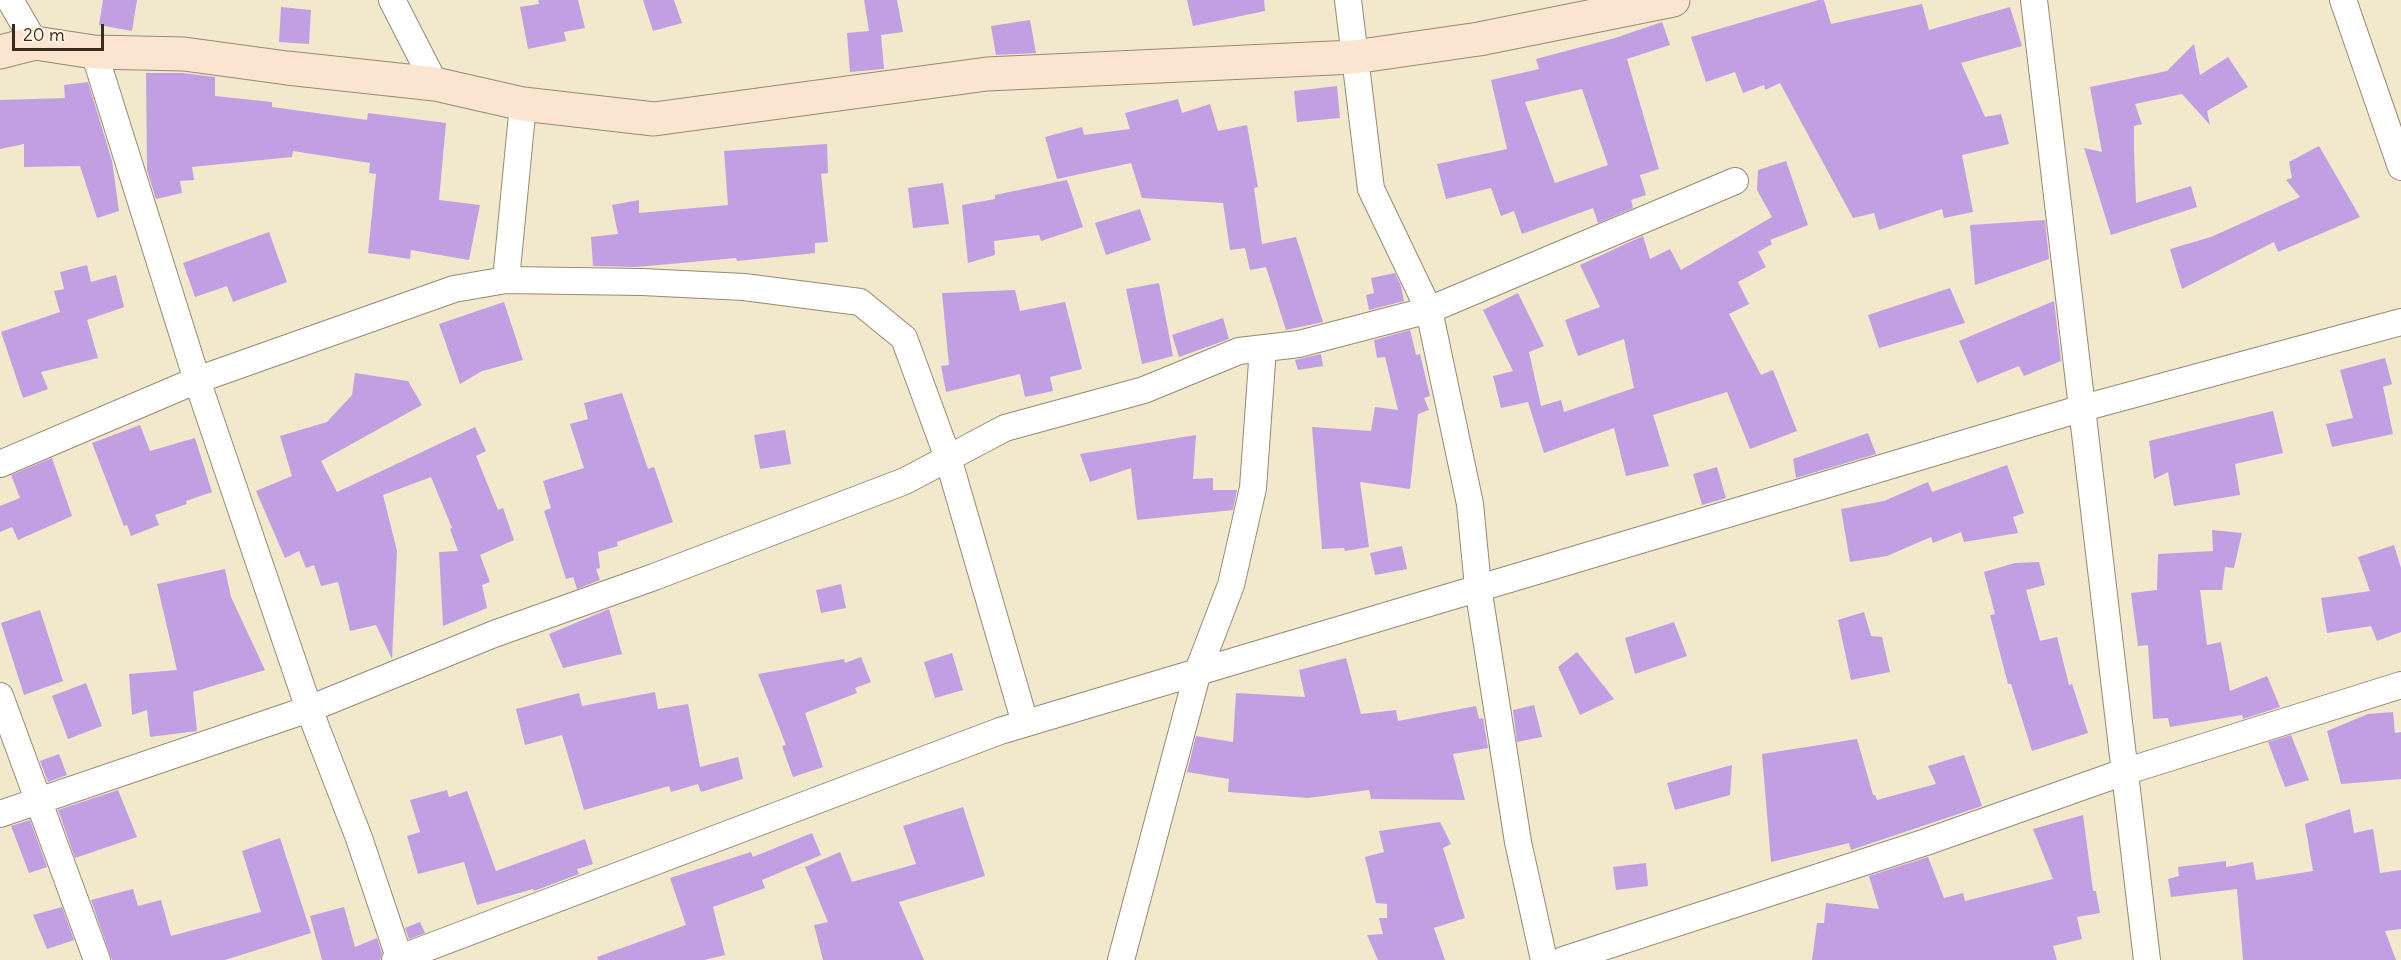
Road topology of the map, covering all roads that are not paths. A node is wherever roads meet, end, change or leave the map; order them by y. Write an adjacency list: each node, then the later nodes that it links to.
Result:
1 (10, 0): 7 (street)
2 (392, 0): 11 (street)
3 (1348, 0): 10 (street)
4 (1673, 0): 10 (street)
5 (2034, 0): 20 (street)
6 (2343, 0): 13 (street)
7 (35, 43): 8 (street); 9 (street)
8 (0, 52)
9 (94, 52): 11 (street); 19 (street)
10 (1354, 57): 12 (street); 16 (street)
11 (435, 84): 12 (street)
12 (523, 104): 15 (street)
13 (2401, 167)
14 (1735, 181): 16 (street)
15 (506, 280): 19 (street); 21 (street)
16 (1429, 310): 18 (street); 23 (street)
17 (2401, 322): 20 (street)
18 (1263, 348): 21 (street); 24 (street)
19 (197, 380): 22 (street); 27 (street)
20 (2083, 408): 23 (street); 29 (street)
21 (948, 458): 27 (street); 28 (street)
22 (0, 464)
23 (1478, 587): 24 (street); 35 (street)
24 (1198, 670): 28 (street); 34 (street)
25 (2401, 684): 29 (street)
26 (0, 696): 30 (street)
27 (309, 709): 30 (street); 32 (street)
28 (1025, 723): 32 (street)
29 (2124, 772): 36 (street); 37 (street)
30 (39, 802): 31 (street); 33 (street)
31 (0, 814)
32 (398, 959)
33 (97, 960)
34 (1121, 960)
35 (1544, 960)
36 (1563, 960)
37 (2147, 960)

